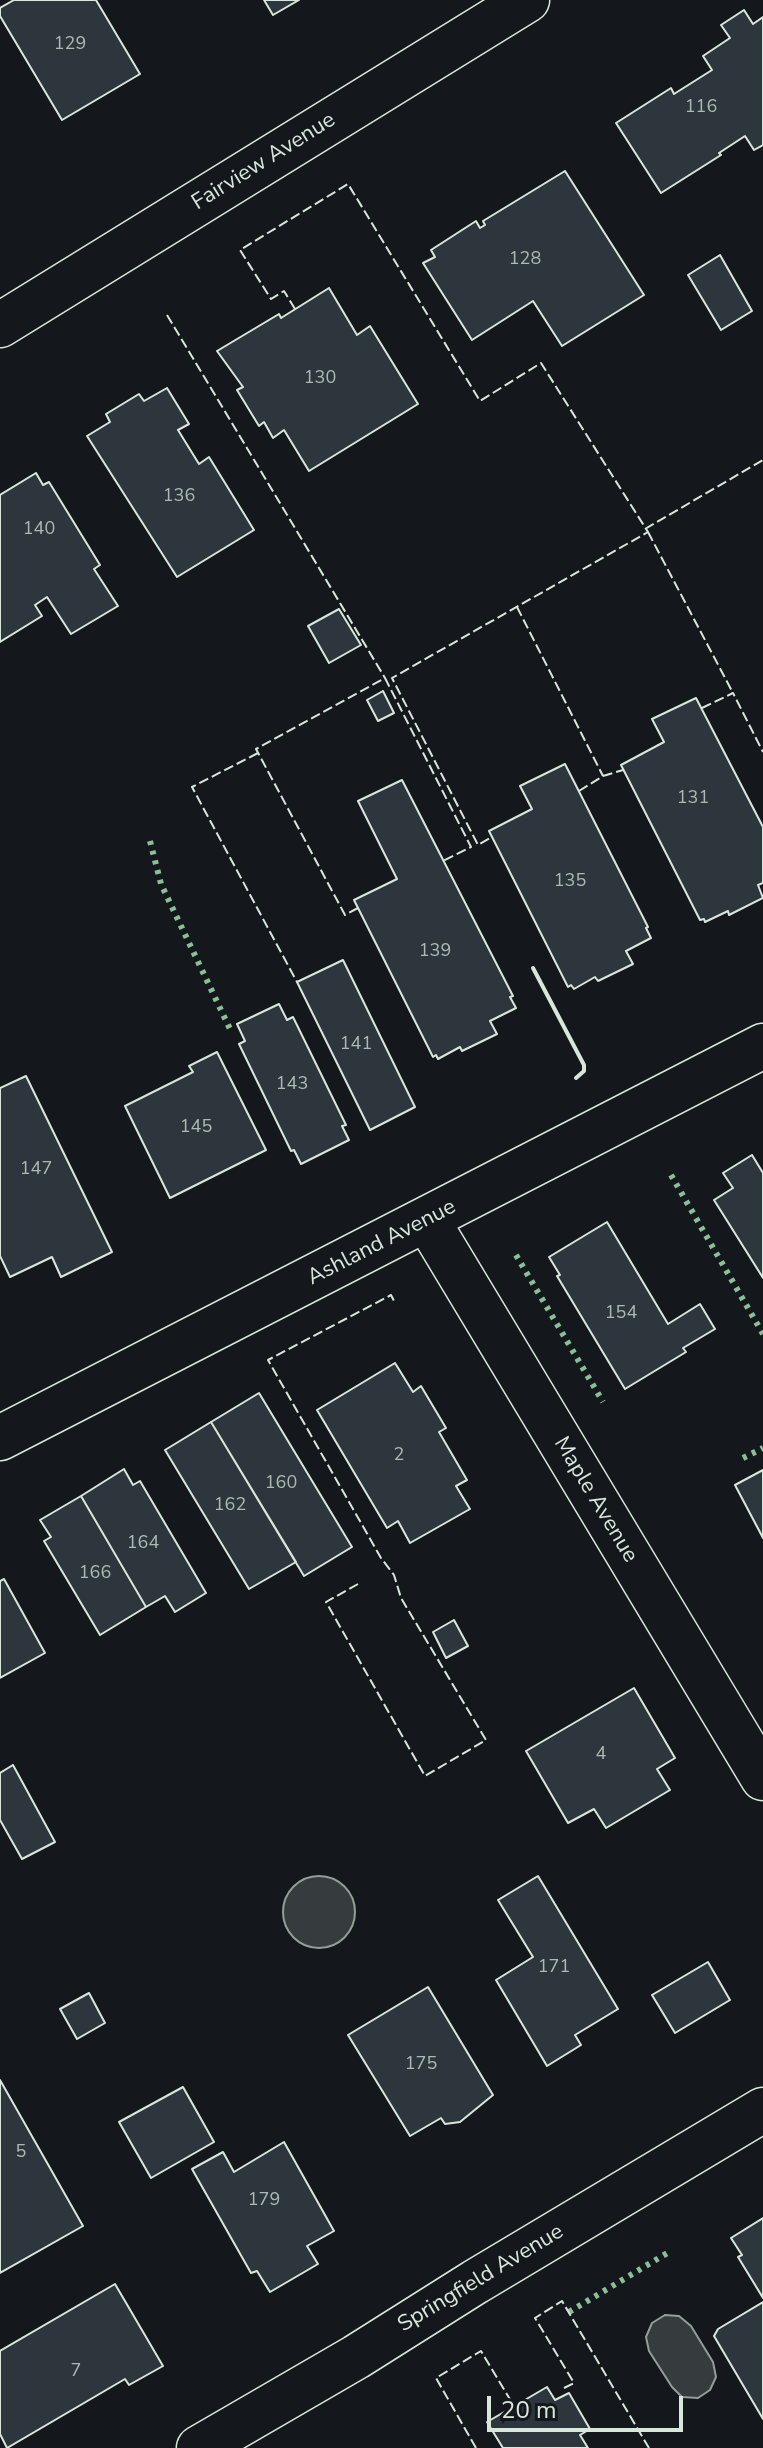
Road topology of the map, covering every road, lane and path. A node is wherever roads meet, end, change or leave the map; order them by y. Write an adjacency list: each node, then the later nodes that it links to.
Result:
1 (527, 0): 2 (street, Fairview Avenue)
2 (0, 325)
3 (763, 1046): 4 (street, Ashland Avenue)
4 (427, 1220): 5 (street, Ashland Avenue); 6 (street, Maple Avenue)
5 (0, 1438)
6 (763, 1778)
7 (763, 2110): 8 (street, Springfield Avenue)
8 (199, 2448)

